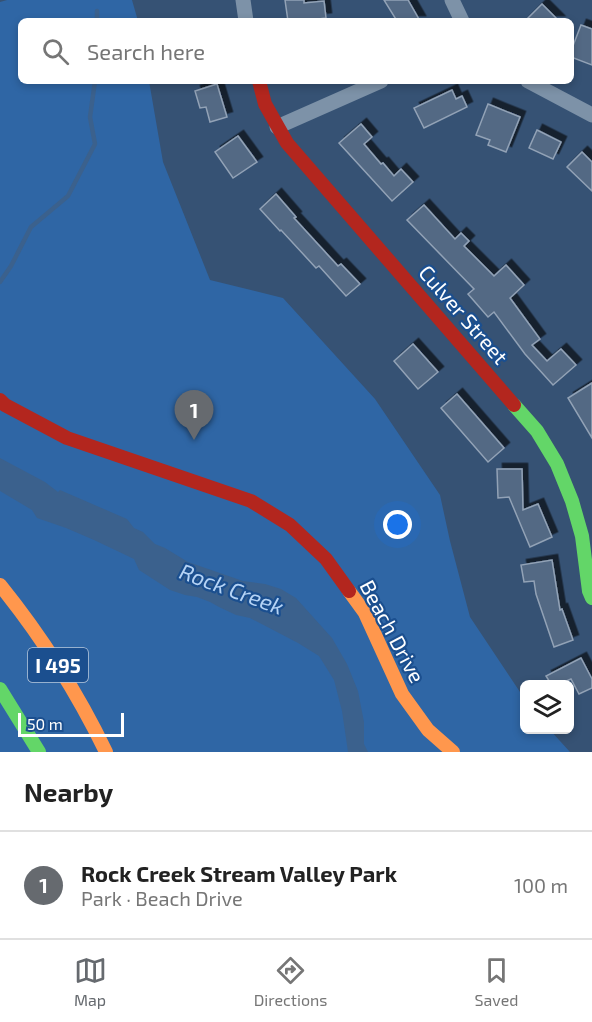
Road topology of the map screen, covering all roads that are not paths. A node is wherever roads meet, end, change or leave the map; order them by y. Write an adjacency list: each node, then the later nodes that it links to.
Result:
1 (243, 0): 3 (street)
2 (452, 0): 4 (street)
3 (246, 18)
4 (461, 18)
5 (260, 84): 9 (main road, Culver Street)
6 (374, 84): 9 (street)
7 (533, 84): 8 (street)
8 (592, 116)
9 (277, 127): 12 (main road, Culver Street)
10 (0, 400): 16 (main road, Beach Drive)
11 (0, 585): 15 (main road, I 495)
12 (592, 598)
13 (0, 689): 14 (main road, I 495)
14 (39, 752)
15 (106, 752)
16 (453, 752)

